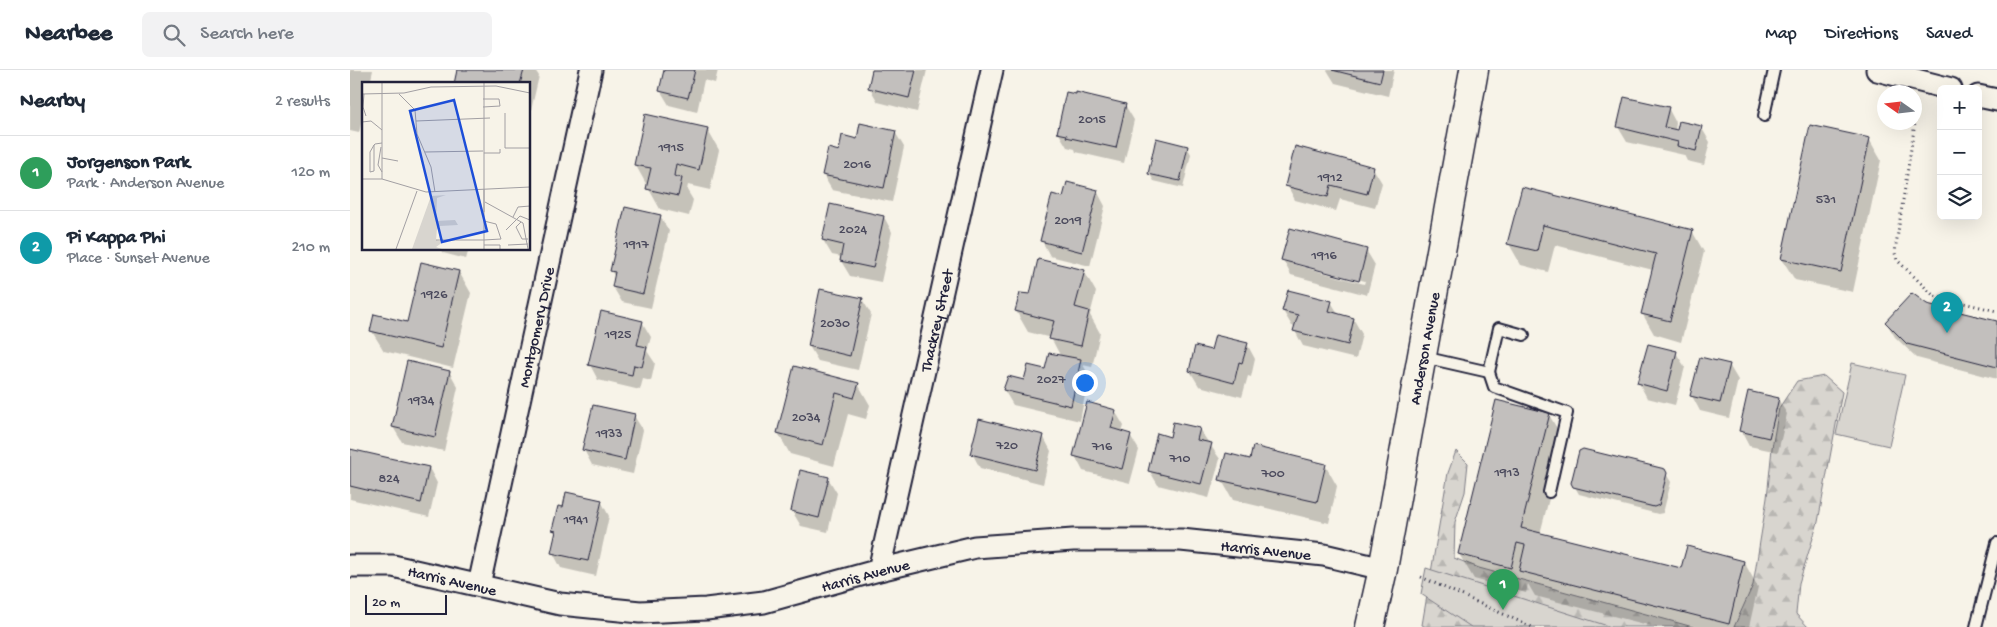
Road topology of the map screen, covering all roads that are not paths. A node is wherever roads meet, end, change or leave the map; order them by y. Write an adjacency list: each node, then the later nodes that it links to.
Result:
1 (591, 70): 18 (street, Montgomery Drive)
2 (992, 70): 17 (street, Thackrey Street)
3 (1474, 70): 11 (main road, Anderson Avenue)
4 (1774, 70): 9 (lane)
5 (1877, 70): 6 (street)
6 (1937, 85)
7 (1982, 97): 8 (street)
8 (1997, 100)
9 (1764, 116)
10 (1524, 335): 12 (lane)
11 (1422, 357): 12 (lane); 16 (main road, Anderson Avenue)
12 (1489, 372): 13 (lane)
13 (1549, 492)
14 (1997, 543): 20 (lane)
15 (350, 566): 18 (street, Harris Avenue)
16 (1383, 568): 17 (street, Harris Avenue); 19 (main road, Anderson Avenue)
17 (879, 570): 18 (street, Harris Avenue)
18 (479, 585)
19 (1370, 627)
20 (1976, 627)

